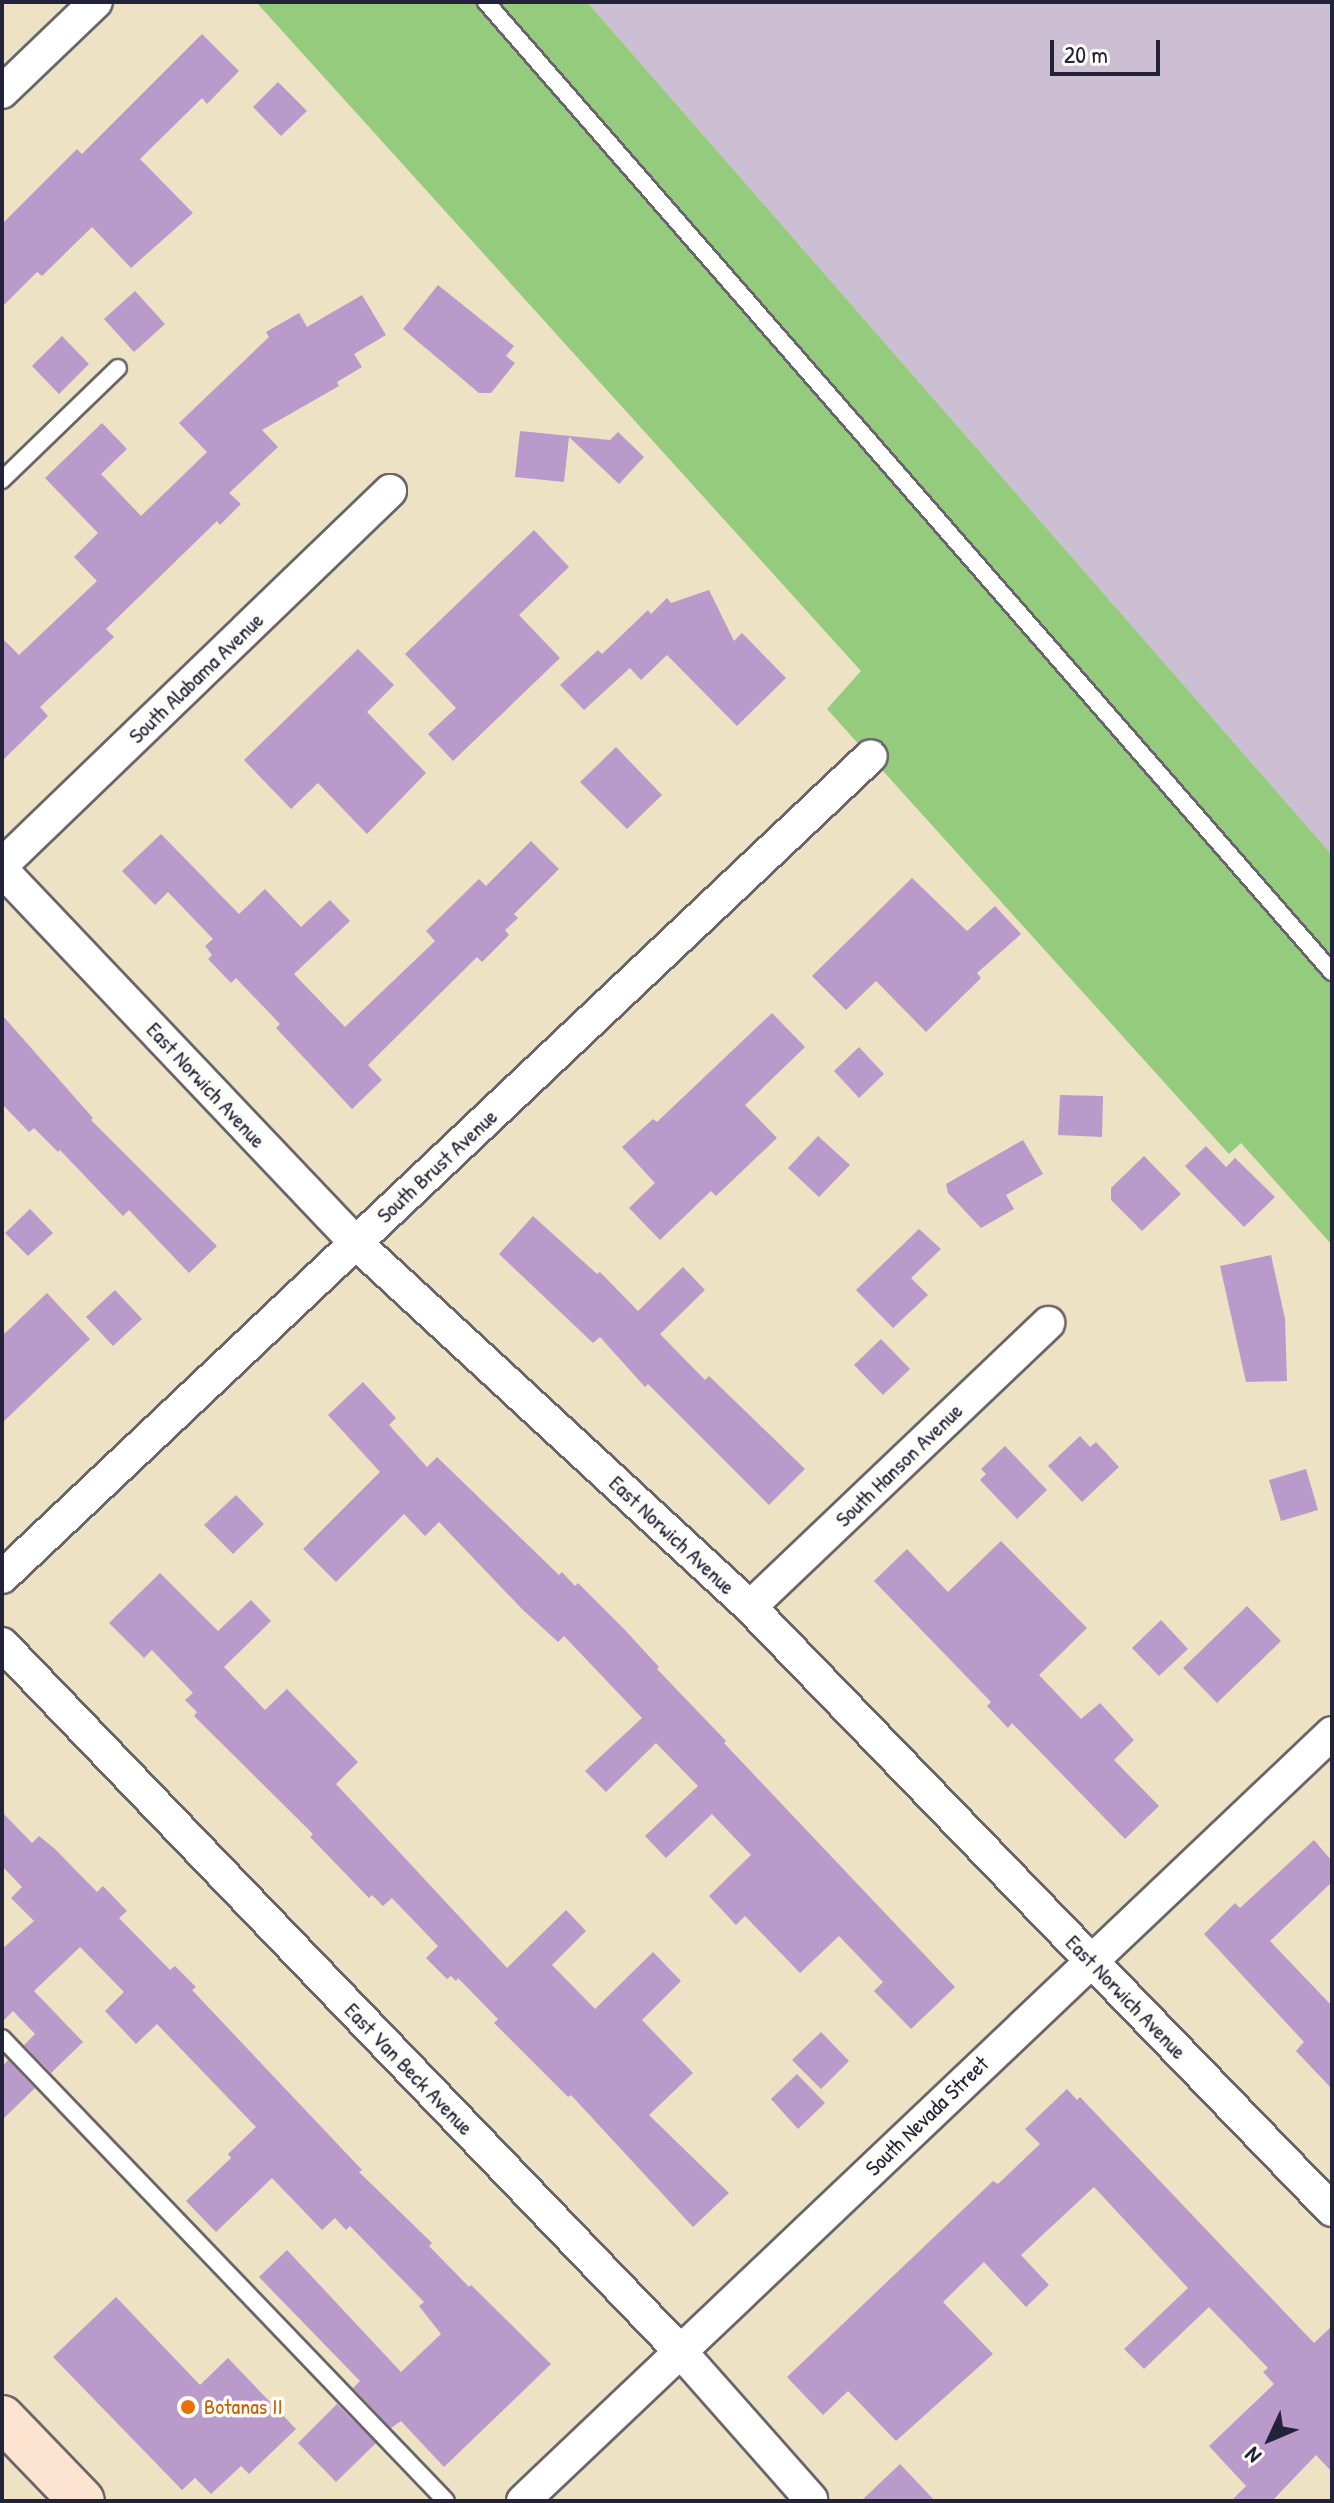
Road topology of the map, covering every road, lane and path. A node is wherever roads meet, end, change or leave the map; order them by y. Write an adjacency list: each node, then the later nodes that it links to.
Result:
1 (96, 2): 3 (street)
2 (486, 2): 9 (lane)
3 (2, 92)
4 (118, 368): 5 (lane)
5 (2, 480)
6 (390, 491): 8 (street, South Alabama Avenue)
7 (871, 756): 10 (street, South Brust Avenue)
8 (2, 867): 10 (street, East Norwich Avenue)
9 (1332, 972)
10 (356, 1243): 12 (street, South Brust Avenue); 13 (street, East Norwich Avenue)
11 (1048, 1323): 13 (street, South Hanson Avenue)
12 (2, 1577)
13 (750, 1607): 16 (street, East Norwich Avenue)
14 (2, 1644): 19 (street, East Van Beck Avenue)
15 (1332, 1733): 16 (street, South Nevada Street)
16 (1091, 1961): 18 (street, East Norwich Avenue); 19 (street, South Nevada Street)
17 (2, 2038): 23 (lane)
18 (1332, 2210)
19 (680, 2351): 21 (street, East Van Beck Avenue); 24 (street, South Nevada Street)
20 (2, 2418): 22 (main road)
21 (811, 2499)
22 (82, 2501)
23 (446, 2501)
24 (523, 2501)

